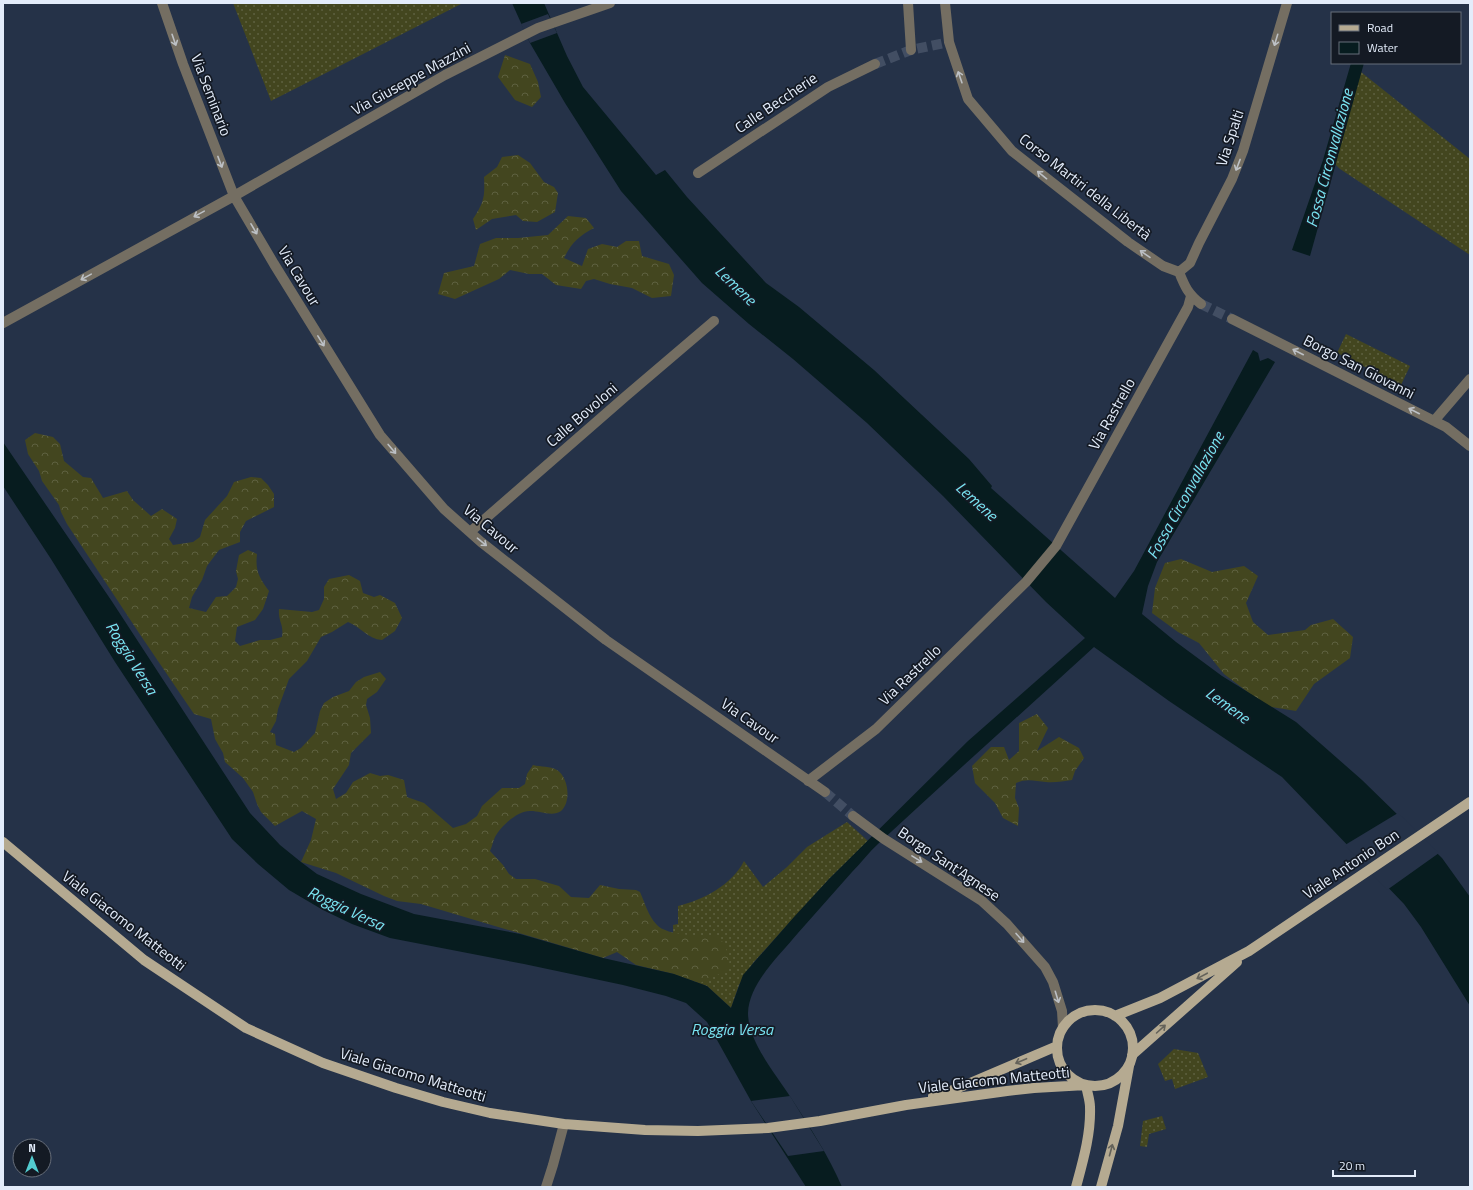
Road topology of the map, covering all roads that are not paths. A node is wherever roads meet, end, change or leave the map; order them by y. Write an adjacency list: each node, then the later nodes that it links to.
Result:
1 (162, 3): 9 (street, Via Seminario, one-way to 9)
2 (610, 3): 9 (street, Via Giuseppe Mazzini)
3 (908, 3): 6 (street)
4 (946, 3): 10 (street, Corso Martiri della Libertà, one-way to 4)
5 (1287, 3): 10 (street, Via Spalti, one-way to 10)
6 (911, 50)
7 (875, 64): 8 (street, Calle Beccherie)
8 (698, 173)
9 (234, 196): 15 (street, Via Giuseppe Mazzini, one-way to 15); 19 (street, Via Cavour, one-way to 19)
10 (1179, 272): 11 (street)
11 (1191, 296): 12 (street); 20 (street, Via Rastrello)
12 (1201, 304)
13 (1232, 319): 17 (street, Borgo San Giovanni, one-way to 13)
14 (714, 321): 19 (street, Calle Bovoloni)
15 (3, 323)
16 (1470, 378): 17 (street)
17 (1434, 421): 18 (street, Borgo San Giovanni)
18 (1470, 446)
19 (470, 532): 20 (street, Via Cavour, one-way to 20)
20 (808, 781): 21 (street, Via Cavour)
21 (825, 792)
22 (1470, 802): 25 (main road, Viale Antonio Bon)
23 (853, 816): 27 (street, Borgo Sant'Agnese, one-way to 27)
24 (3, 842): 32 (main road, Viale Giacomo Matteotti)
25 (1249, 951): 26 (main road, Viale Antonio Bon, one-way to 26); 29 (main road, Viale Antonio Bon, one-way to 25)
26 (1115, 1016): 27 (main road); 29 (main road)
27 (1063, 1028): 28 (main road)
28 (1057, 1046): 30 (main road); 31 (main road, Viale Giacomo Matteotti, one-way to 31)
29 (1131, 1059): 30 (main road); 35 (main road, one-way to 29)
30 (1086, 1085): 31 (main road, Viale Giacomo Matteotti); 34 (main road)
31 (906, 1105): 32 (main road, Viale Giacomo Matteotti)
32 (564, 1124): 33 (street)
33 (546, 1187)
34 (1076, 1187)
35 (1101, 1187)

